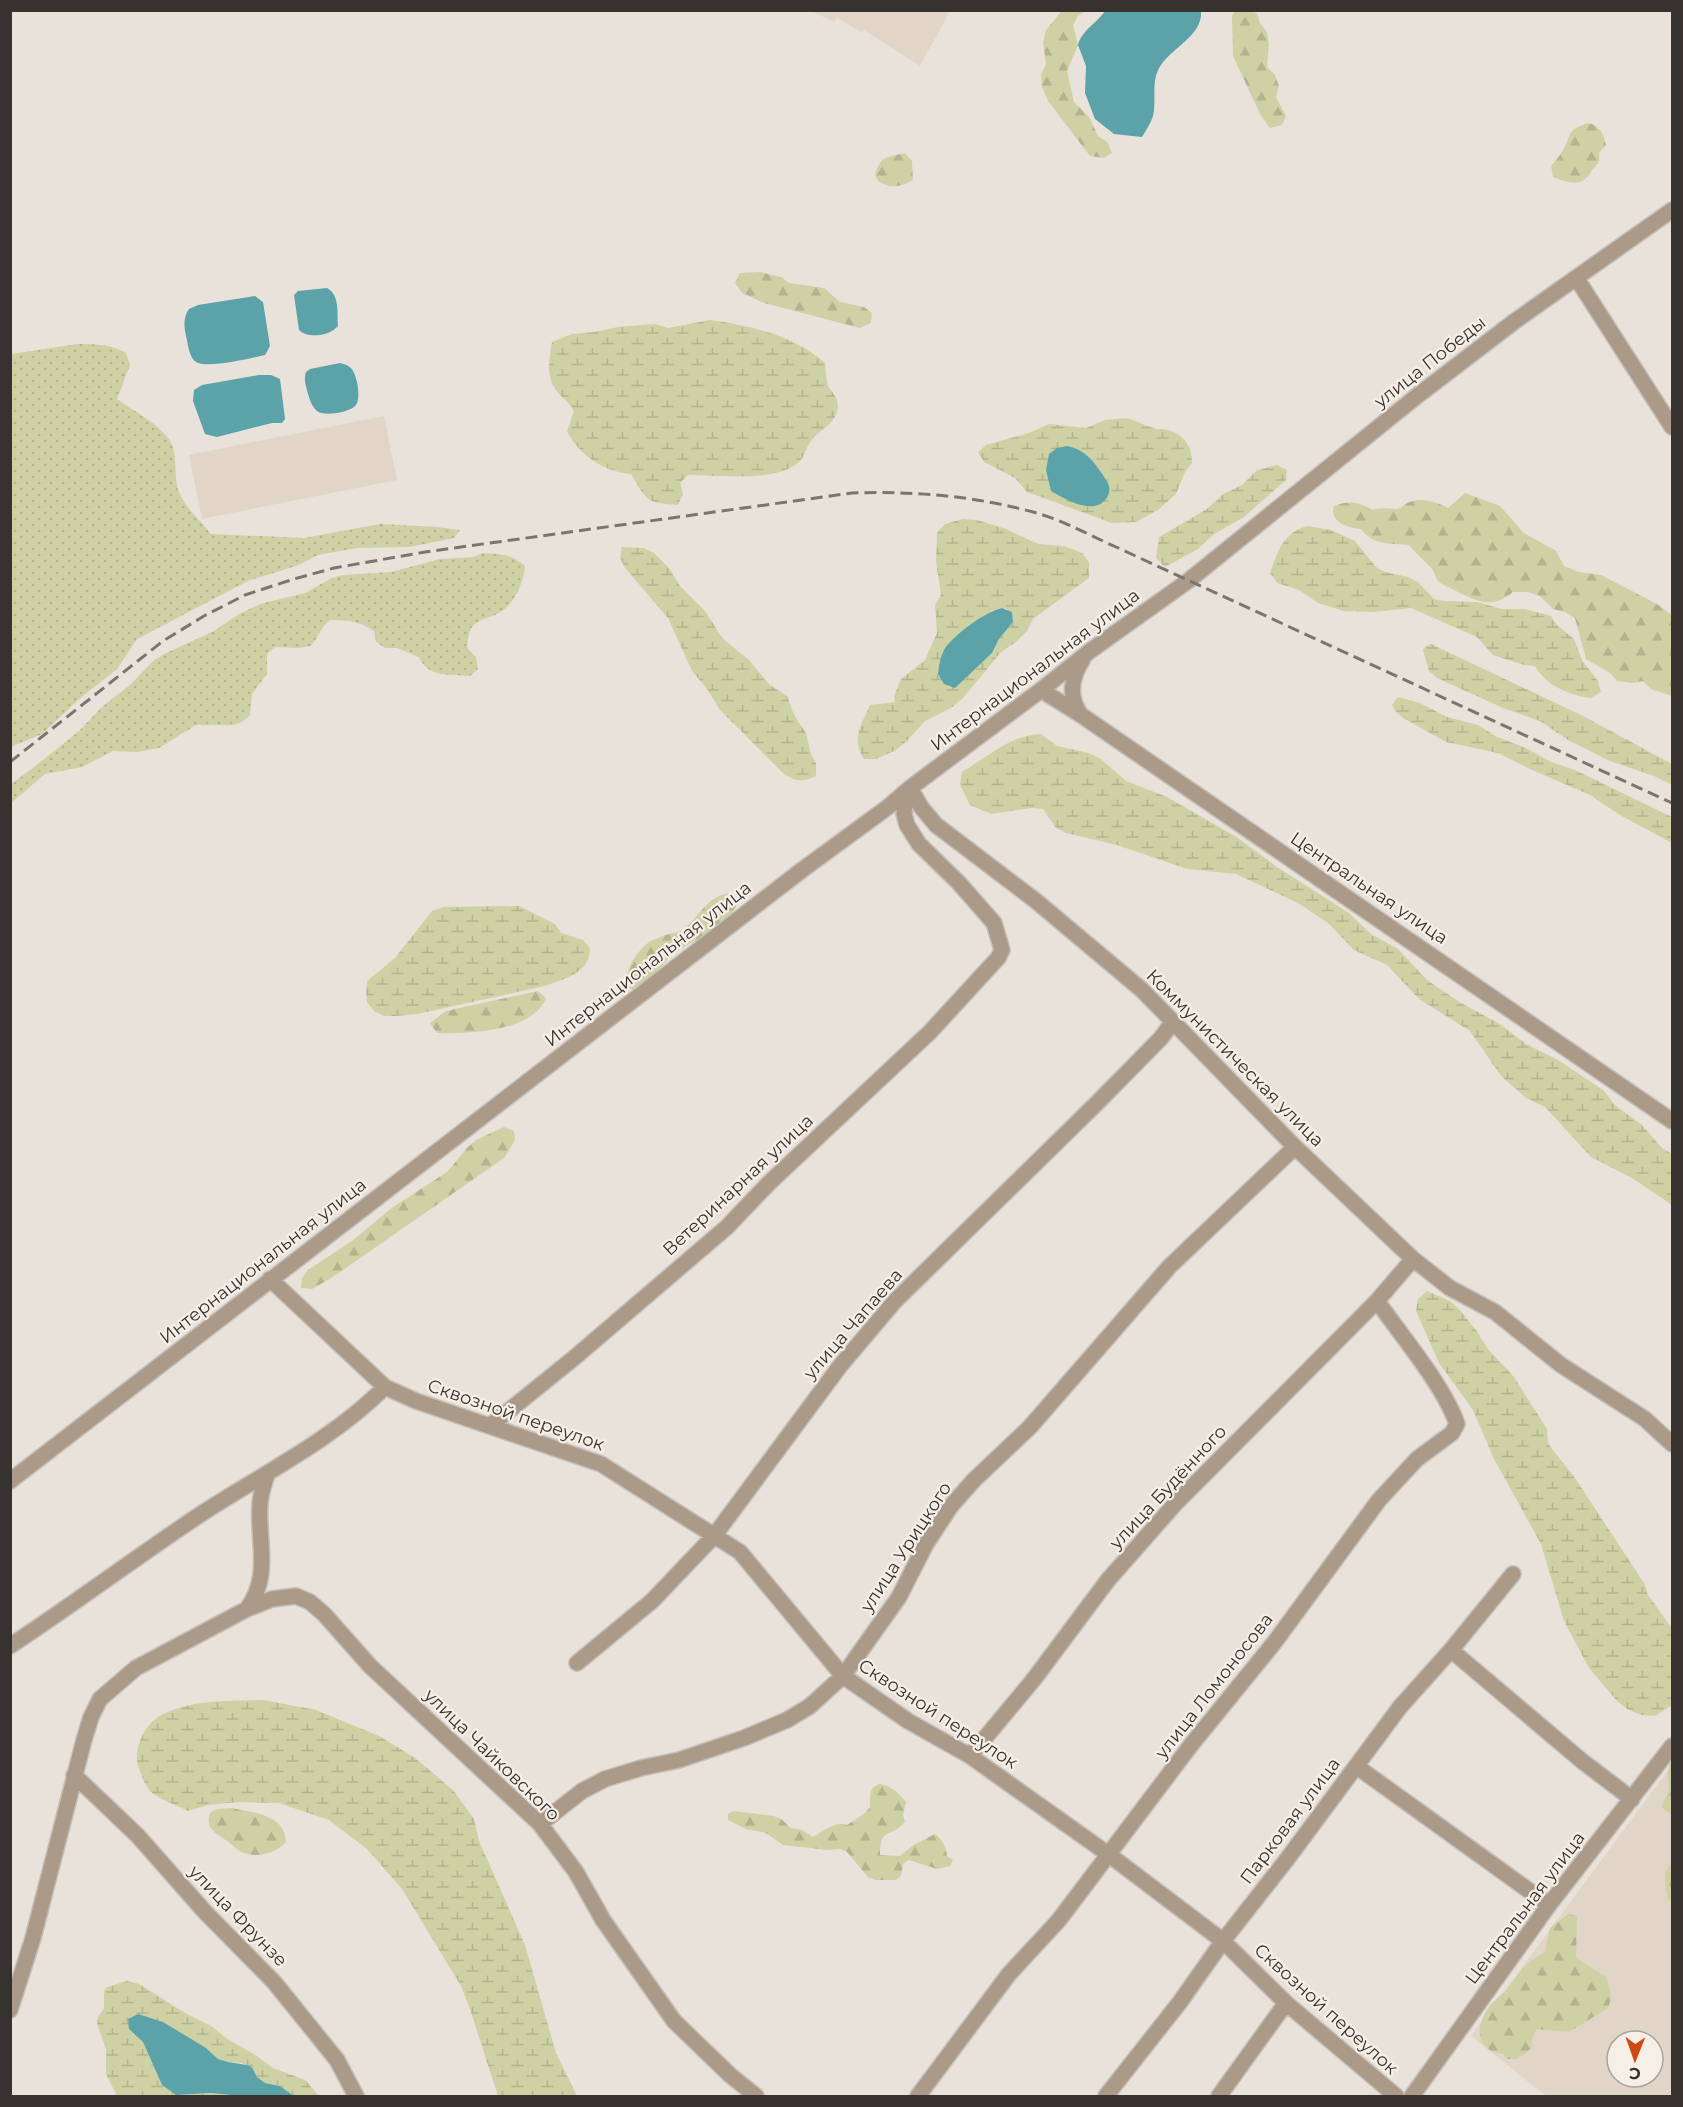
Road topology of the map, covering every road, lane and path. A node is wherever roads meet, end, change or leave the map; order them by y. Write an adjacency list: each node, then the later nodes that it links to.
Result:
1 (1672, 210): 2 (street, улица Победы)
2 (1577, 279): 3 (street); 4 (street, улица Победы)
3 (1672, 427)
4 (1311, 482): 5 (street, Интернациональная улица)
5 (1090, 651): 6 (street, Интернациональная улица); 7 (street)
6 (1041, 690): 7 (street, Центральная улица); 8 (street, Интернациональная улица)
7 (1081, 715): 10 (street, Центральная улица)
8 (910, 788): 9 (street, Коммунистическая улица); 13 (street, Интернациональная улица); 16 (street, Ветеринарная улица)
9 (1173, 1022): 11 (street, Коммунистическая улица); 20 (street, улица Чапаева)
10 (1672, 1121)
11 (1295, 1147): 12 (street, Коммунистическая улица); 26 (street, улица Урицкого)
12 (1413, 1259): 14 (street, улица Будённого); 17 (street, Коммунистическая улица)
13 (270, 1280): 15 (street, Сквозной переулок); 19 (street, Интернациональная улица)
14 (1377, 1301): 28 (street, улица Будённого); 33 (street, улица Ломоносова)
15 (386, 1387): 16 (street, Сквозной переулок); 18 (street)
16 (490, 1425): 20 (street, Сквозной переулок)
17 (1672, 1444)
18 (267, 1475): 22 (street); 23 (street)
19 (10, 1481)
20 (714, 1536): 25 (street, улица Чапаева); 26 (street, Сквозной переулок)
21 (1513, 1574): 24 (street, Парковая улица)
22 (247, 1609): 30 (street); 32 (street, улица Чайковского)
23 (10, 1646)
24 (1451, 1650): 29 (street, Парковая улица); 31 (street)
25 (578, 1663)
26 (843, 1676): 28 (street, Сквозной переулок); 32 (street, улица Урицкого)
27 (1672, 1746): 31 (street, Центральная улица)
28 (970, 1756): 33 (street, Сквозной переулок)
29 (1356, 1766): 34 (street); 35 (street, Парковая улица)
30 (74, 1775): 37 (street); 38 (street, улица Фрунзе)
31 (1632, 1798): 34 (street, Центральная улица)
32 (540, 1824): 39 (street, улица Чайковского)
33 (1108, 1854): 35 (street, Сквозной переулок); 40 (street, улица Ломоносова)
34 (1550, 1905): 44 (street, Центральная улица)
35 (1222, 1941): 36 (street, Сквозной переулок); 41 (street, Парковая улица)
36 (1286, 2003): 42 (street); 43 (street, Сквозной переулок)
37 (10, 2010)
38 (356, 2097)
39 (756, 2097)
40 (918, 2097)
41 (1106, 2097)
42 (1219, 2097)
43 (1396, 2097)
44 (1412, 2097)

